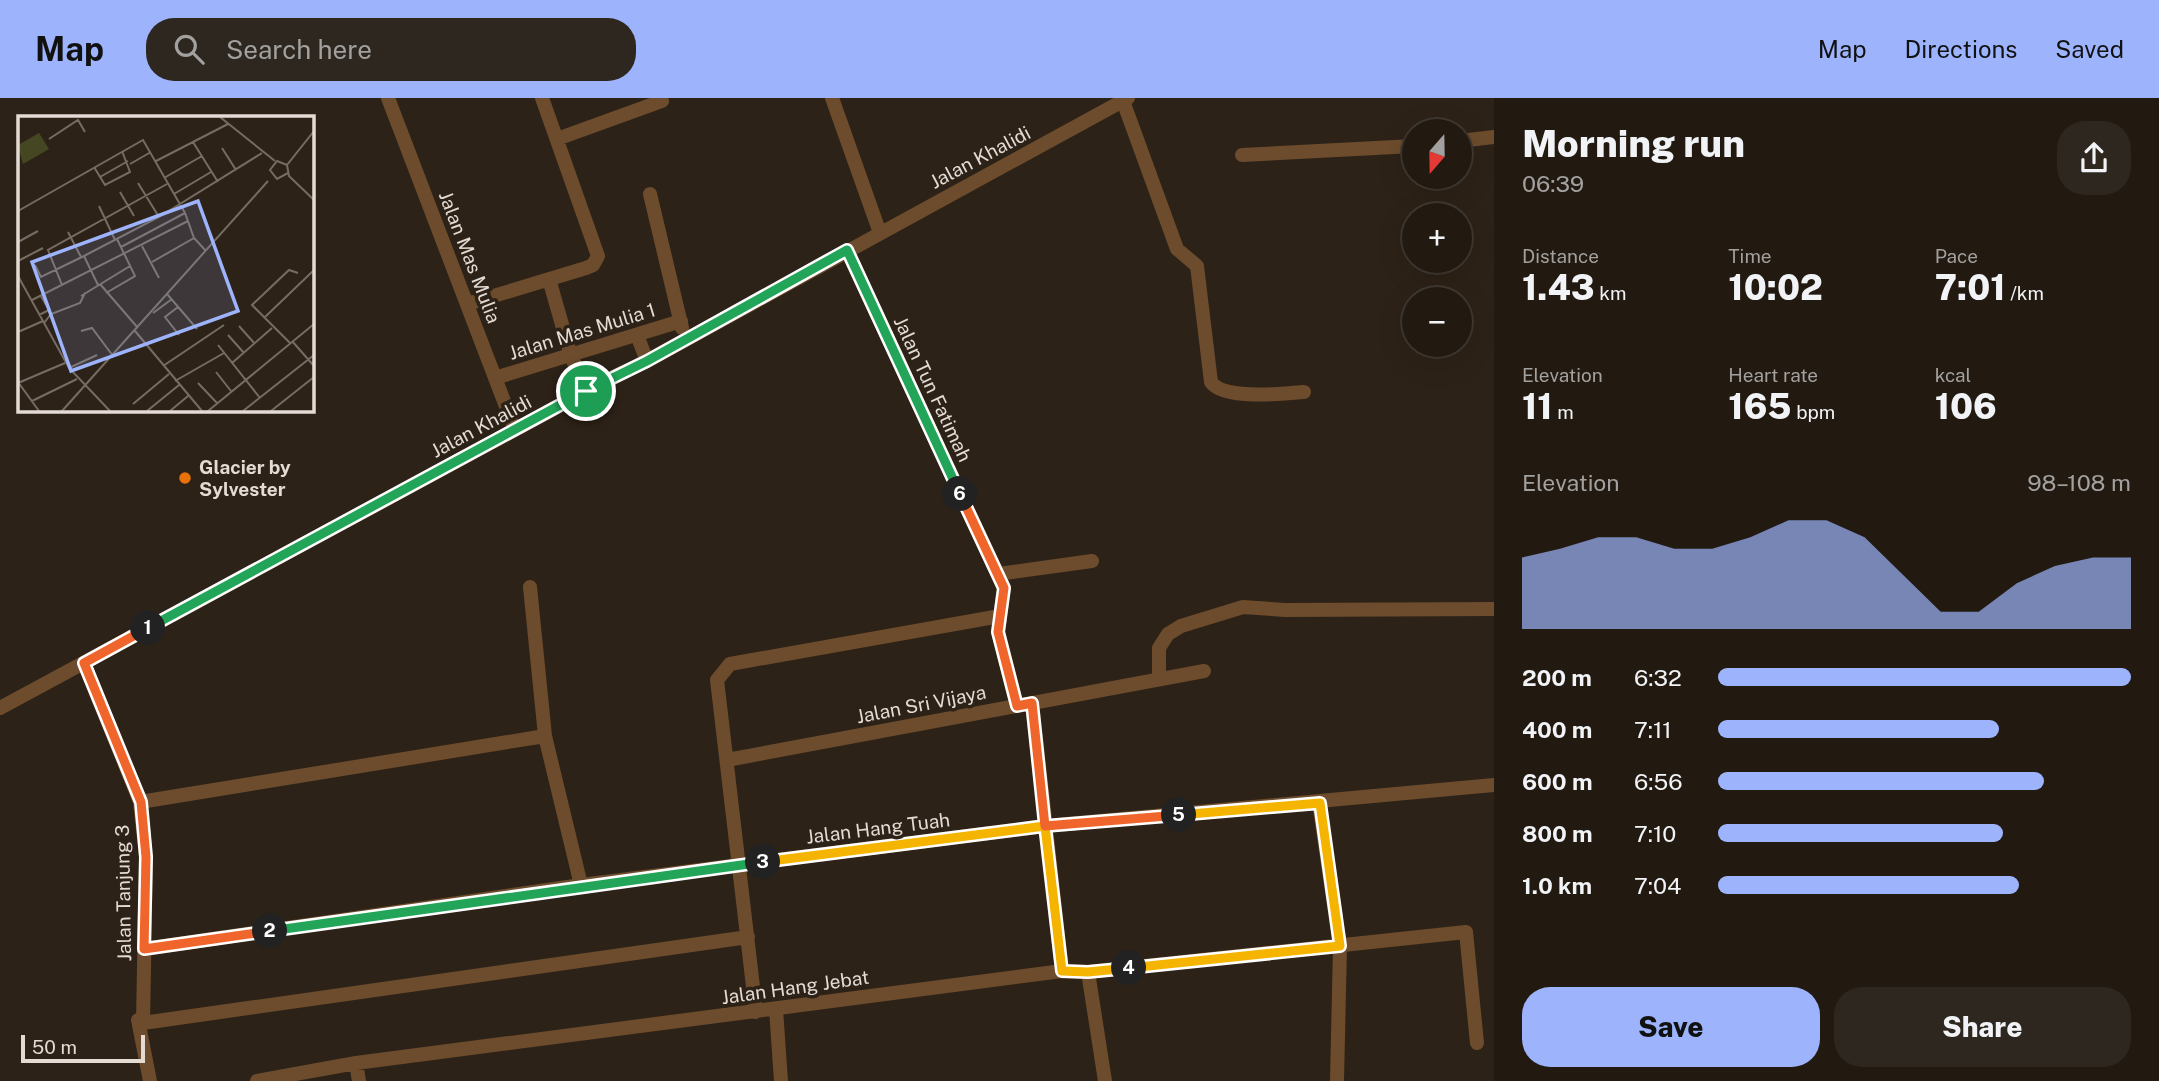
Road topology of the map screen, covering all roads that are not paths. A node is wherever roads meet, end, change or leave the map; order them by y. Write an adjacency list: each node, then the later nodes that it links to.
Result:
1 (388, 98): 15 (street, Jalan Mas Mulia)
2 (542, 98): 7 (street)
3 (832, 98): 12 (street)
4 (1126, 99): 12 (street, Jalan Khalidi); 23 (street)
5 (662, 101): 7 (street)
6 (1494, 137): 8 (street)
7 (557, 139): 14 (street)
8 (1472, 140)
9 (1402, 147): 10 (street)
10 (1242, 155)
11 (650, 194): 16 (street)
12 (880, 233): 13 (street, Jalan Khalidi)
13 (847, 250): 18 (street, Jalan Khalidi); 26 (street, Jalan Tun Fatimah)
14 (549, 279): 15 (street); 19 (street)
15 (467, 304): 21 (street, Jalan Mas Mulia)
16 (681, 321): 17 (street, Jalan Mas Mulia 1); 18 (street)
17 (638, 335): 19 (street, Jalan Mas Mulia 1); 20 (street)
18 (684, 340): 20 (street, Jalan Khalidi)
19 (571, 356): 21 (street, Jalan Mas Mulia 1); 22 (street)
20 (647, 361): 22 (street, Jalan Khalidi)
21 (495, 378): 24 (street, Jalan Mas Mulia)
22 (586, 391): 24 (street, Jalan Khalidi)
23 (1304, 392)
24 (515, 430): 30 (street, Jalan Khalidi)
25 (1093, 561): 26 (street)
26 (998, 574): 29 (street, Jalan Tun Fatimah)
27 (530, 587): 36 (street)
28 (1494, 609): 32 (street)
29 (1000, 616): 34 (street, Jalan Tun Fatimah); 37 (street)
30 (84, 663): 35 (street, Jalan Khalidi); 39 (street, Jalan Tanjung 3)
31 (1204, 671): 32 (street, Jalan Sri Vijaya)
32 (1159, 679): 33 (street, Jalan Sri Vijaya)
33 (1032, 703): 34 (street, Jalan Sri Vijaya); 41 (street)
34 (1017, 706): 37 (street, Jalan Sri Vijaya)
35 (0, 708)
36 (545, 736): 39 (street); 43 (street)
37 (727, 760): 42 (street)
38 (1494, 785): 40 (street, Jalan Hang Tuah)
39 (141, 802): 46 (street, Jalan Tanjung 3)
40 (1320, 803): 41 (street, Jalan Hang Tuah); 45 (street)
41 (1045, 826): 42 (street, Jalan Hang Tuah); 47 (street)
42 (739, 864): 43 (street, Jalan Hang Tuah); 44 (street)
43 (580, 885): 46 (street, Jalan Hang Tuah)
44 (748, 937): 50 (street); 51 (street)
45 (1340, 946): 48 (street, Jalan Hang Jebat); 52 (street, Jalan Hang Jebat); 59 (street)
46 (144, 949): 51 (street, Jalan Tanjung 3)
47 (1062, 971): 48 (street, Jalan Hang Jebat); 49 (street, Jalan Hang Jebat)
48 (1088, 972): 58 (street)
49 (776, 1009): 50 (street, Jalan Hang Jebat); 57 (street)
50 (757, 1012): 53 (street, Jalan Hang Jebat)
51 (143, 1023): 54 (street, Jalan Tanjung 3)
52 (1476, 1043)
53 (356, 1063): 55 (street, Jalan Hang Jebat); 56 (street)
54 (150, 1081)
55 (257, 1081)
56 (359, 1081)
57 (781, 1081)
58 (1105, 1081)
59 (1337, 1081)

